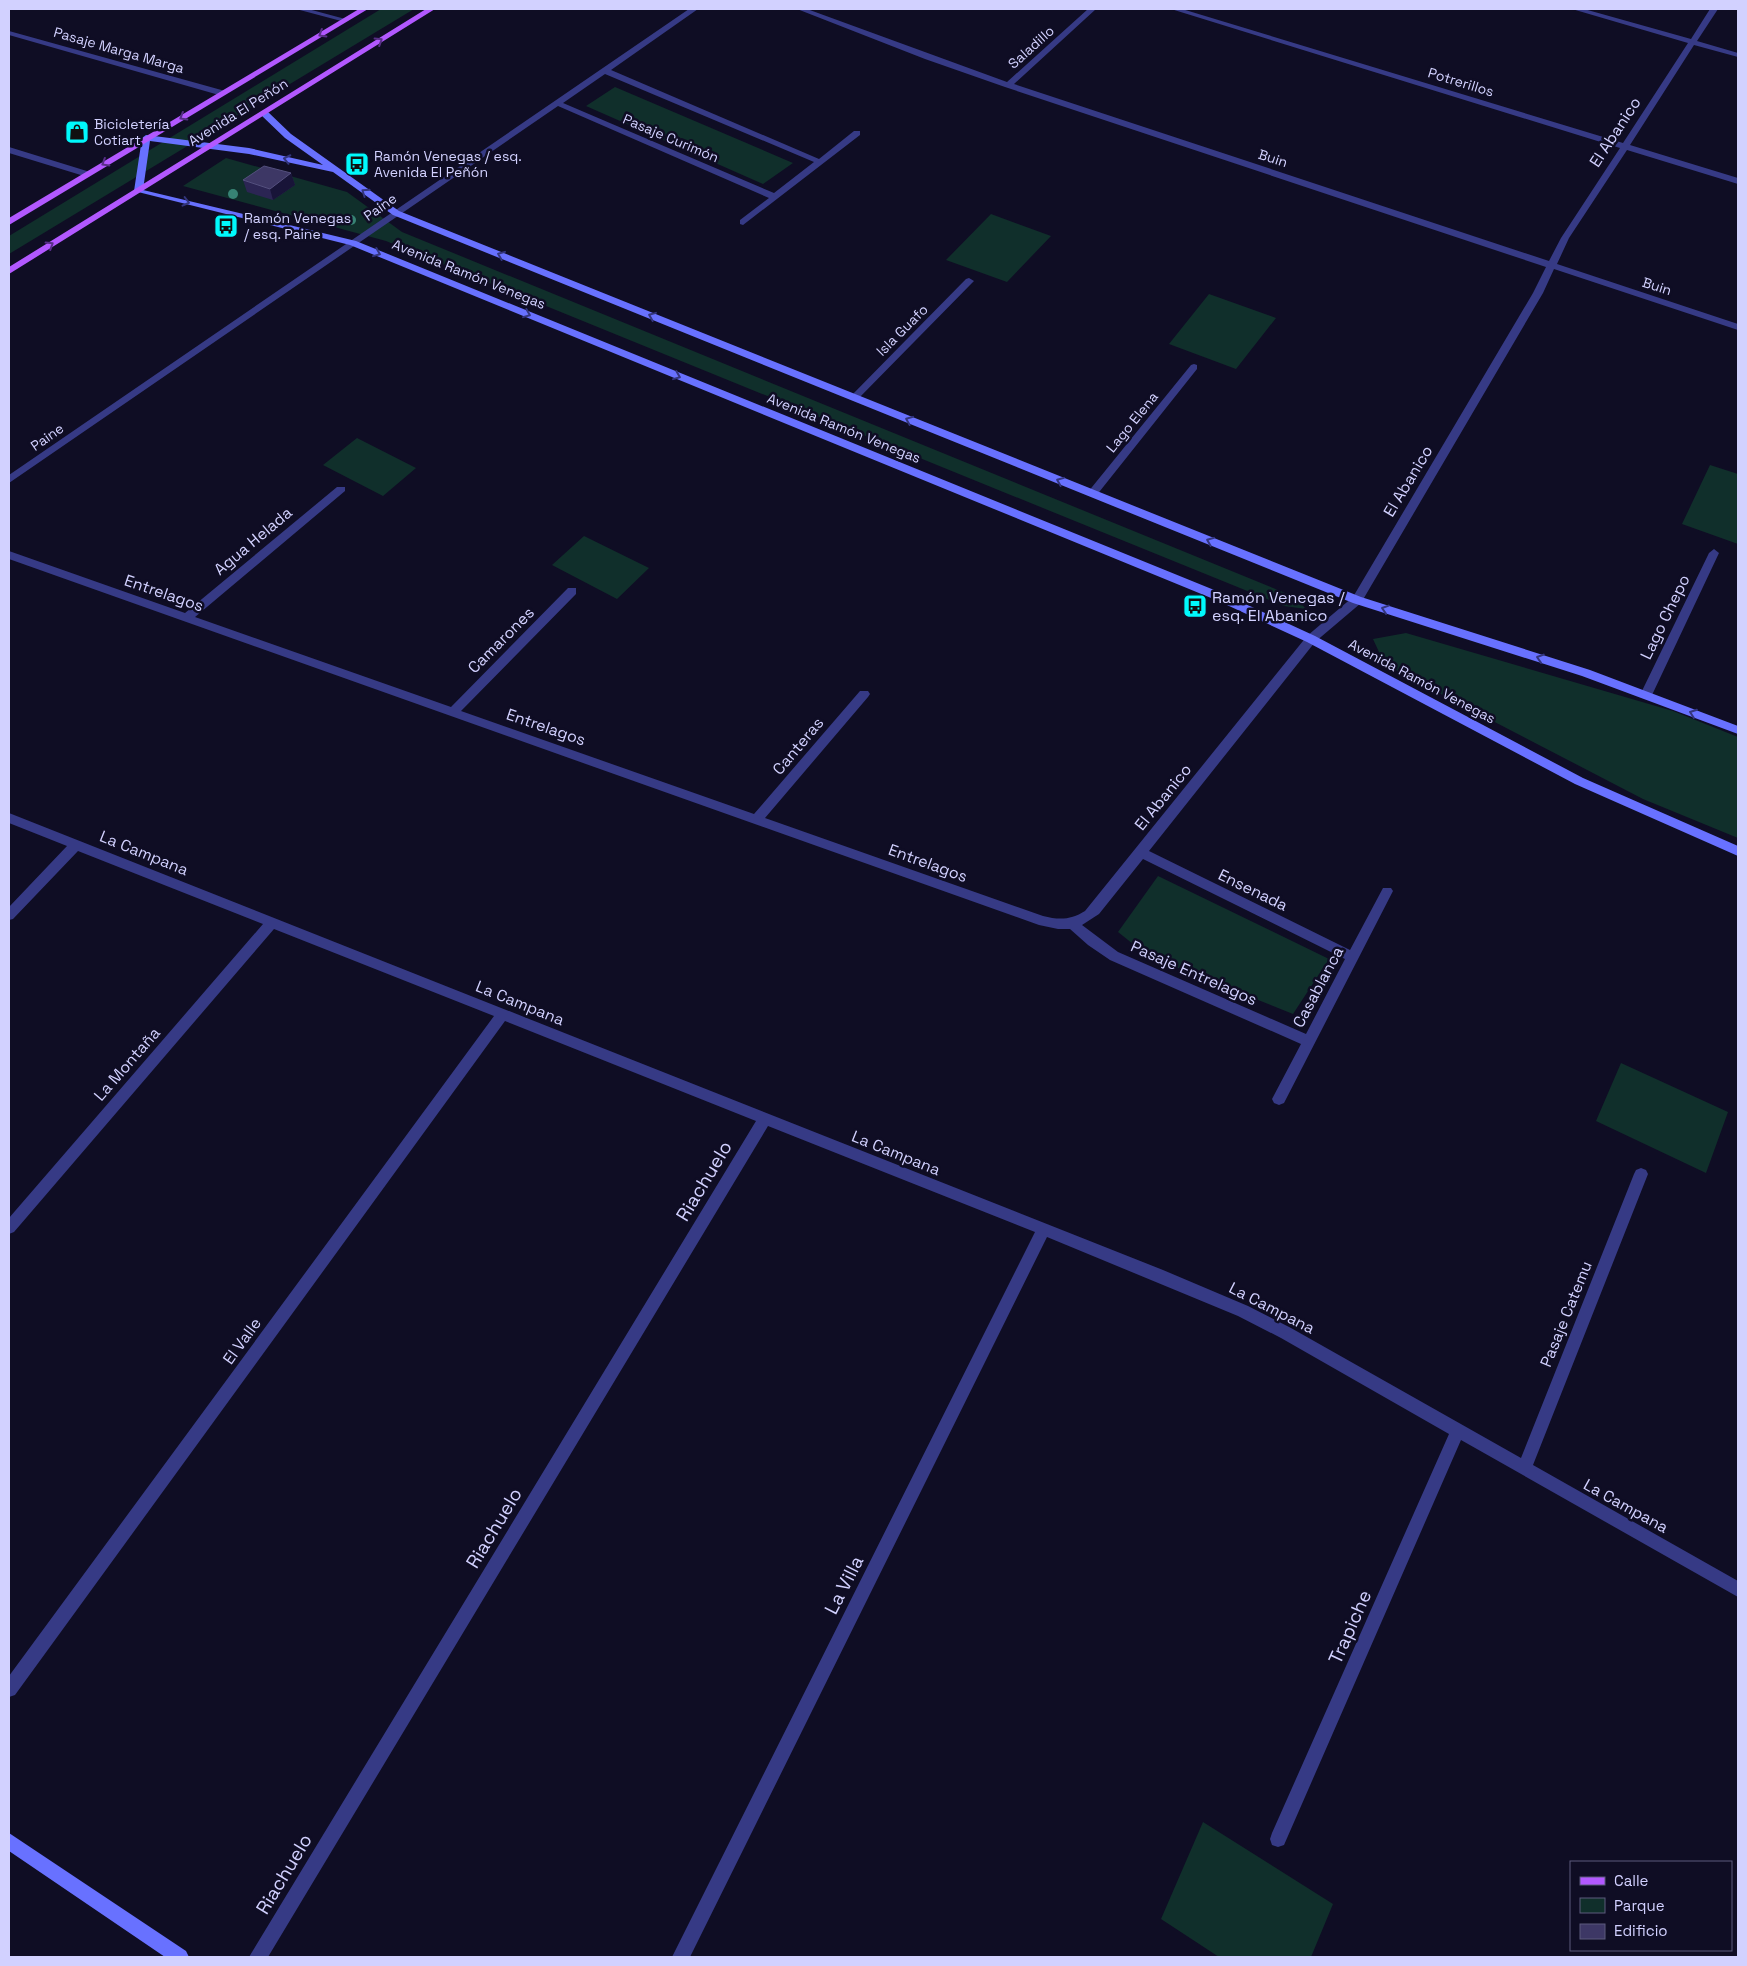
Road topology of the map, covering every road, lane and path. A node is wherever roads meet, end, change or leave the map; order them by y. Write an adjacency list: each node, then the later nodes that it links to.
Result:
1 (300, 9): 10 (street)
2 (364, 9): 10 (main road, Avenida El Peñón)
3 (431, 9): 18 (main road, Avenida El Peñón, one-way to 3)
4 (694, 9): 14 (street, Paine)
5 (801, 9): 15 (street, Buin)
6 (1092, 9): 15 (street, Saladillo)
7 (1176, 9): 22 (street, Potrerillos)
8 (1576, 9): 12 (street)
9 (1714, 9): 12 (street, El Abanico)
10 (345, 20): 16 (main road, Avenida El Peñón, one-way to 16)
11 (9, 33): 16 (street, Pasaje Marga Marga)
12 (1692, 42): 13 (street); 22 (street, El Abanico)
13 (1738, 55)
14 (604, 70): 17 (street, Paine); 24 (street)
15 (1008, 85): 34 (street, Buin)
16 (222, 93): 20 (main road, Avenida El Peñón, one-way to 20)
17 (557, 103): 29 (street, Pasaje Curimón); 30 (street, Paine)
18 (264, 113): 21 (main road, Avenida El Peñón); 25 (street, Avenida Ramón Venegas)
19 (857, 133): 24 (street)
20 (146, 138): 21 (street, Avenida Ramón Venegas); 26 (main road, Avenida El Peñón, one-way to 26); 28 (street)
21 (209, 146): 25 (street, Avenida Ramón Venegas, one-way to 21); 28 (main road, Avenida El Peñón)
22 (1625, 146): 27 (street, Potrerillos); 34 (street, El Abanico)
23 (9, 150): 26 (street)
24 (820, 162): 29 (street)
25 (335, 170): 30 (street, Avenida Ramón Venegas, one-way to 25)
26 (87, 174): 31 (main road, Avenida El Peñón)
27 (1738, 181)
28 (138, 191): 33 (street, Avenida Ramón Venegas, one-way to 33); 35 (main road, Avenida El Peñón, one-way to 28)
29 (775, 197): 32 (street)
30 (396, 213): 33 (street, Paine); 39 (street, Avenida Ramón Venegas, one-way to 30)
31 (9, 222)
32 (744, 222)
33 (353, 243): 40 (street, Paine); 48 (street, Avenida Ramón Venegas, one-way to 48)
34 (1552, 265): 37 (street, Buin); 46 (street, El Abanico)
35 (9, 271)
36 (969, 281): 39 (street, Isla Guafo)
37 (1738, 328)
38 (1194, 366): 42 (street, Lago Elena)
39 (854, 398): 42 (street, Avenida Ramón Venegas, one-way to 39)
40 (9, 480)
41 (341, 489): 47 (street, Agua Helada)
42 (1092, 494): 46 (street, Avenida Ramón Venegas, one-way to 42)
43 (1714, 553): 50 (street, Lago Chepo)
44 (9, 555): 47 (street, Entrelagos)
45 (572, 591): 51 (street, Camarones)
46 (1357, 600): 48 (street, El Abanico); 50 (street, Avenida Ramón Venegas, one-way to 46)
47 (187, 618): 51 (street, Entrelagos)
48 (1311, 639): 56 (street, Avenida Ramón Venegas); 57 (street, El Abanico)
49 (864, 694): 54 (street, Canteras)
50 (1646, 696): 52 (street, Avenida Ramón Venegas, one-way to 50)
51 (453, 712): 54 (street, Entrelagos)
52 (1738, 730)
53 (9, 818): 55 (street, La Campana)
54 (757, 819): 61 (street, Entrelagos)
55 (76, 845): 59 (street); 60 (street, La Campana)
56 (1738, 851)
57 (1140, 852): 61 (street, El Abanico); 62 (street, Ensenada)
58 (1386, 891): 62 (street, Casablanca)
59 (9, 915)
60 (272, 923): 63 (street, La Campana); 68 (street, La Montaña)
61 (1073, 924): 64 (street, Pasaje Entrelagos)
62 (1353, 957): 64 (street, Casablanca)
63 (503, 1014): 66 (street, La Campana); 73 (street, El Valle)
64 (1309, 1041): 65 (street, Casablanca)
65 (1279, 1099)
66 (765, 1119): 69 (street, La Campana); 77 (street, Riachuelo)
67 (1642, 1174): 71 (street, Pasaje Catemu)
68 (9, 1228)
69 (1043, 1230): 70 (street, La Campana); 78 (street, La Villa)
70 (1458, 1431): 71 (street, La Campana); 74 (street, Trapiche)
71 (1524, 1468): 72 (street, La Campana)
72 (1738, 1589)
73 (9, 1689)
74 (1278, 1839)
75 (9, 1841): 76 (street)
76 (171, 1955)
77 (258, 1957)
78 (680, 1957)

